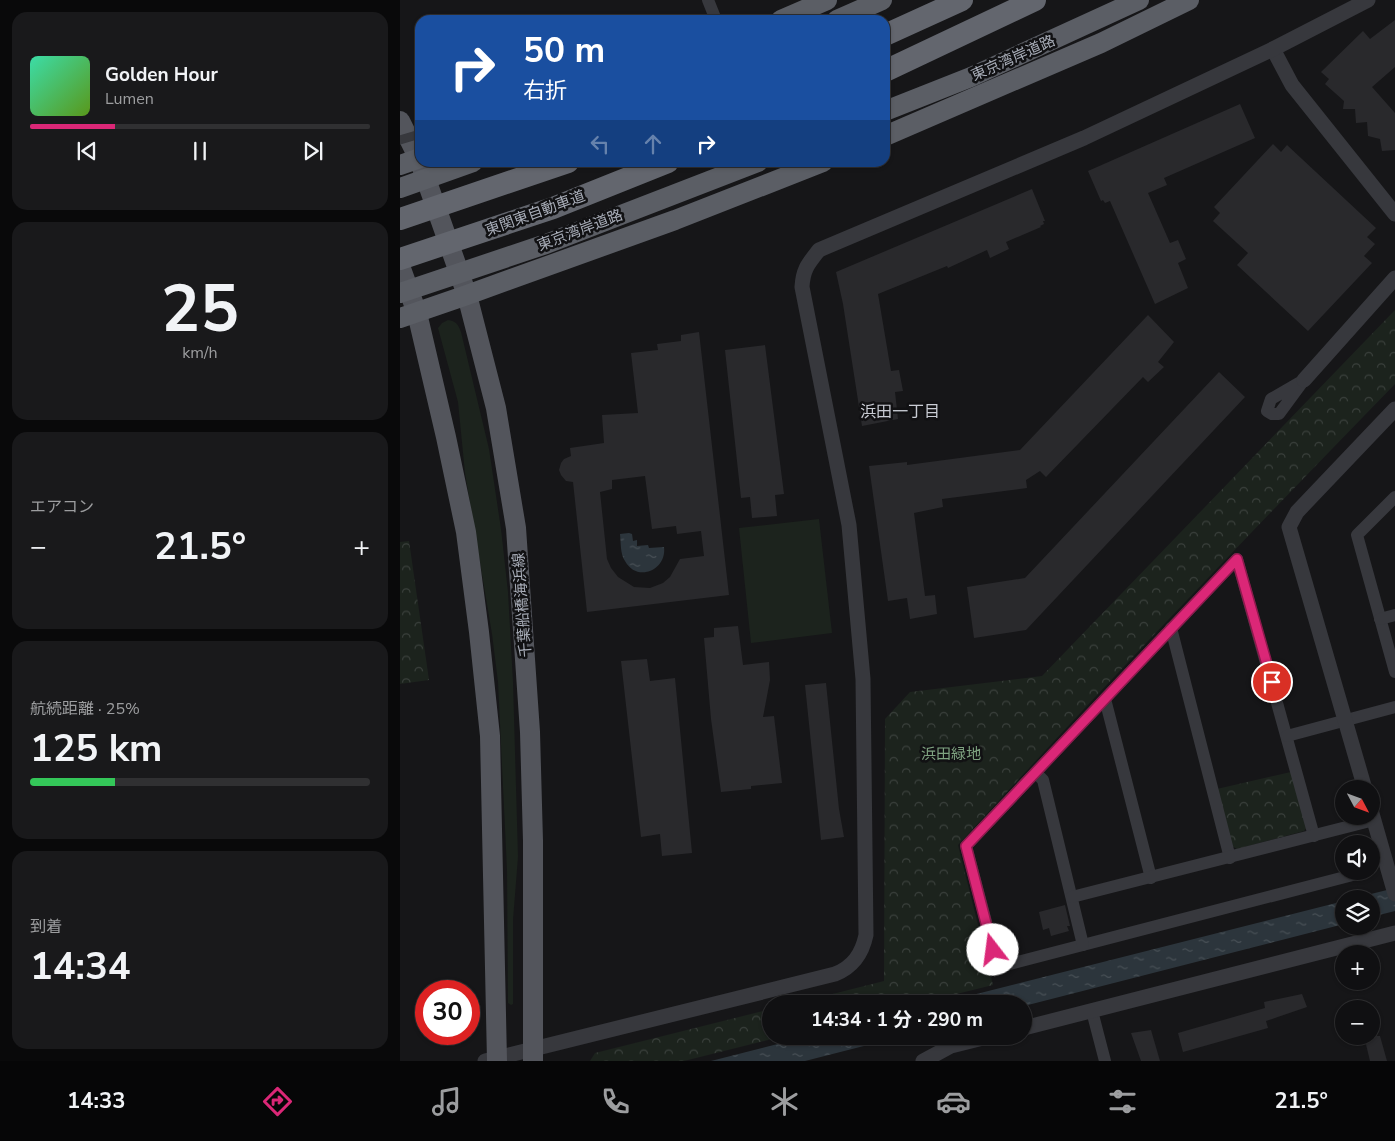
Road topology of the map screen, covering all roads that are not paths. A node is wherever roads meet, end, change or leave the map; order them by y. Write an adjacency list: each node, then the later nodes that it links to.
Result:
1 (708, 0): 9 (street)
2 (827, 0): 10 (highway)
3 (882, 0): 11 (highway)
4 (962, 0): 12 (highway)
5 (1034, 0): 14 (highway)
6 (1139, 0): 15 (highway, 東京湾岸道路)
7 (1189, 0): 17 (highway)
8 (1368, 0): 13 (street)
9 (714, 15)
10 (792, 15)
11 (848, 15)
12 (890, 33)
13 (1273, 49): 30 (street); 65 (street)
14 (890, 68)
15 (890, 110)
16 (400, 121): 20 (main road, 千葉船橋海浜線)
17 (890, 134)
18 (415, 136): 19 (street, bridge)
19 (400, 140)
20 (415, 150)
21 (415, 161): 22 (highway)
22 (400, 165)
23 (422, 167): 36 (main road, 千葉船橋海浜線)
24 (459, 167): 29 (highway, bridge)
25 (553, 167): 31 (highway, bridge)
26 (656, 167): 32 (highway, 東関東自動車道, bridge)
27 (745, 167): 35 (highway, 東京湾岸道路, bridge)
28 (810, 167): 36 (highway)
29 (400, 188)
30 (1395, 214)
31 (400, 219)
32 (400, 260)
33 (400, 266): 37 (main road)
34 (1395, 278): 38 (street)
35 (400, 293)
36 (467, 295): 37 (highway); 65 (main road, 千葉船橋海浜線)
37 (409, 315): 66 (main road)
38 (1304, 380)
39 (1395, 409): 47 (street)
40 (1395, 497): 42 (street)
41 (1395, 615): 42 (street)
42 (1380, 619): 44 (street)
43 (1171, 628): 45 (street); 48 (street); 54 (street)
44 (1395, 672)
45 (1105, 699): 49 (street); 56 (street)
46 (1395, 707): 47 (street)
47 (1345, 720): 48 (street); 50 (street)
48 (1286, 736): 53 (street)
49 (1036, 773): 59 (street); 61 (street)
50 (1362, 780)
51 (1345, 825): 53 (street)
52 (1377, 825): 55 (street)
53 (1314, 836): 54 (street)
54 (1230, 858): 56 (street)
55 (1391, 865): 58 (street)
56 (1151, 878): 59 (street)
57 (1335, 880): 61 (street)
58 (1395, 894)
59 (1072, 897): 61 (street)
60 (1395, 933): 62 (street)
61 (1083, 944)
62 (1092, 1011): 63 (street); 68 (street)
63 (1032, 1026)
64 (955, 1045): 67 (street)
65 (533, 1055): 66 (street)
66 (493, 1060)
67 (924, 1061)
68 (1105, 1061)

